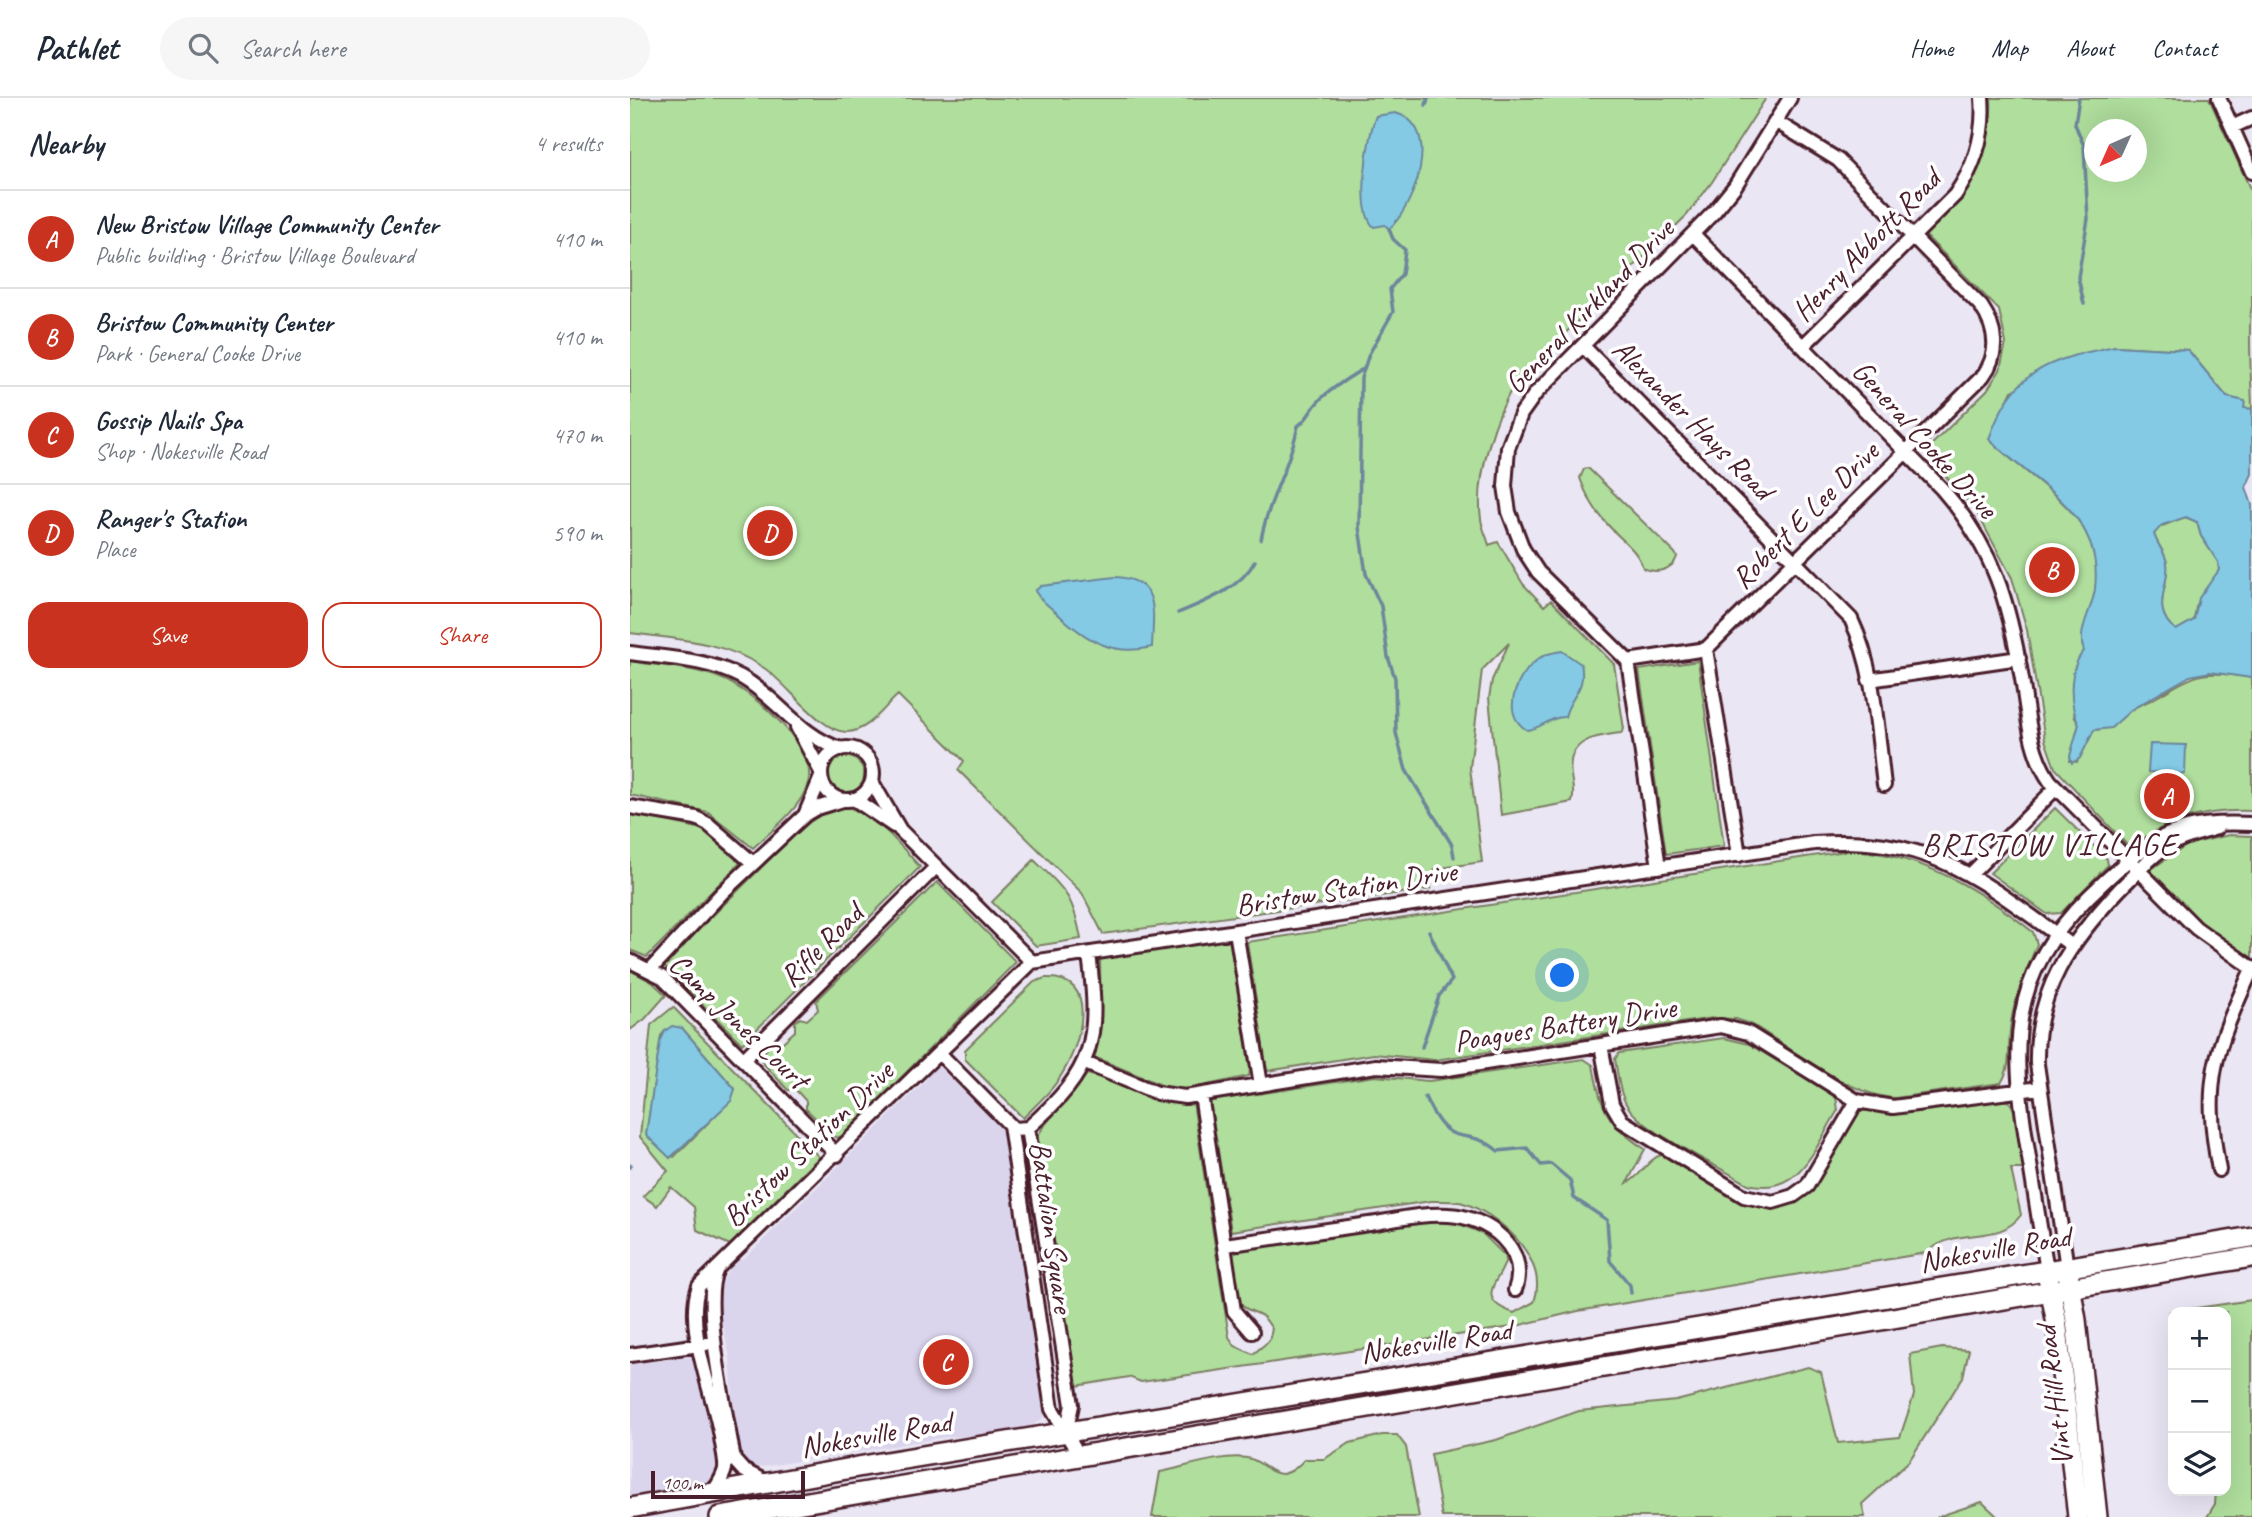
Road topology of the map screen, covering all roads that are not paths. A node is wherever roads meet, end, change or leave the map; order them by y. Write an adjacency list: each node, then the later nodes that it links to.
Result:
1 (1790, 98): 5 (street, General Kirkland Drive)
2 (1982, 98): 9 (street, Henry Abbott Road)
3 (2219, 98): 6 (street)
4 (2252, 118): 6 (street)
5 (1775, 121): 8 (street, General Kirkland Drive); 9 (street, Robert E Lee Drive)
6 (2232, 127): 7 (street)
7 (2252, 173)
8 (1695, 235): 10 (street, General Kirkland Drive); 11 (street, General Cooke Drive)
9 (1914, 237): 11 (street, Henry Abbott Road); 12 (street, Robert E Lee Drive)
10 (1583, 346): 13 (street, Alexander Hays Road); 17 (street, General Kirkland Drive)
11 (1803, 346): 12 (street, General Cooke Drive)
12 (1906, 452): 13 (street, Robert E Lee Drive); 16 (street, General Cooke Drive)
13 (1796, 561): 14 (street, Robert E Lee Drive); 18 (street, Alexander Hays Road)
14 (1706, 649): 17 (street); 31 (street)
15 (630, 653): 19 (street)
16 (2019, 658): 18 (street); 24 (street, General Cooke Drive)
17 (1628, 662): 35 (street)
18 (1870, 680): 23 (street, Alexander Hays Road)
19 (795, 723): 20 (street); 21 (street)
20 (841, 748): 21 (street); 22 (street)
21 (821, 775): 25 (street); 27 (street)
22 (872, 782): 25 (street); 30 (street)
23 (1884, 785)
24 (2056, 788): 32 (street, General Cooke Drive); 37 (street)
25 (849, 799): 27 (street); 30 (street)
26 (630, 807): 33 (street)
27 (805, 815): 33 (street)
28 (2234, 823): 29 (street); 32 (street); 36 (street)
29 (2252, 824)
30 (900, 830): 34 (street)
31 (1739, 855): 35 (street, Bristow Station Drive); 37 (street, Bristow Station Drive)
32 (2128, 860): 36 (street, General Cooke Drive); 39 (street)
33 (753, 863): 44 (street)
34 (936, 867): 43 (street); 48 (street, Rifle Road)
35 (1659, 867): 38 (street, Bristow Station Drive)
36 (2139, 870): 40 (street); 45 (street, General Cooke Drive)
37 (1970, 875): 39 (street, Bristow Station Drive)
38 (1236, 931): 41 (street, Bristow Station Drive); 50 (street)
39 (2055, 933): 40 (street, Bristow Station Drive); 52 (street)
40 (2071, 945): 51 (street)
41 (1089, 954): 43 (street, Bristow Station Drive); 49 (street)
42 (630, 961): 44 (street, Camp Jones Court)
43 (1032, 962): 47 (street, Bristow Station Drive)
44 (651, 969): 48 (street, Camp Jones Court)
45 (2252, 969): 58 (street)
46 (1601, 1045): 50 (street, Poagues Battery Drive); 54 (street, Poagues Battery Drive); 54 (street)
47 (940, 1054): 55 (street, Battalion Square); 57 (street, Bristow Station Drive)
48 (743, 1060): 57 (street, Camp Jones Court)
49 (1085, 1063): 53 (street, Poagues Battery Drive); 56 (street)
50 (1261, 1085): 53 (street, Poagues Battery Drive)
51 (2040, 1088): 52 (street, Poagues Battery Drive); 63 (street)
52 (2018, 1091): 54 (street, Poagues Battery Drive); 63 (street)
53 (1201, 1094): 60 (street)
54 (1857, 1101)
55 (1010, 1125): 56 (street); 70 (street, Battalion Square)
56 (1028, 1128): 70 (street, Battalion Square)
57 (836, 1155): 62 (street, Bristow Station Drive)
58 (2219, 1170)
59 (2252, 1237): 63 (main road, Nokesville Road)
60 (1225, 1245): 65 (street); 66 (street)
61 (2252, 1257): 64 (main road, Nokesville Road)
62 (721, 1263): 67 (street, Bristow Station Drive); 68 (street, Bristow Station Drive)
63 (2057, 1270): 64 (main road, Vint Hill Road); 70 (main road, Nokesville Road)
64 (2061, 1289): 71 (main road, Nokesville Road); 76 (main road, Vint Hill Road); 77 (main road, Vint Hill Road)
65 (1515, 1290)
66 (1252, 1332)
67 (716, 1343): 68 (street); 72 (street, Bristow Station Drive)
68 (699, 1346): 69 (street); 73 (street, Bristow Station Drive)
69 (630, 1355)
70 (1066, 1433): 71 (street, Battalion Square); 72 (main road, Nokesville Road)
71 (1080, 1457): 75 (main road, Nokesville Road)
72 (767, 1483): 73 (main road, Nokesville Road)
73 (712, 1494): 74 (main road, Nokesville Road)
74 (630, 1508)
75 (720, 1517)
76 (2078, 1517)
77 (2097, 1517)

